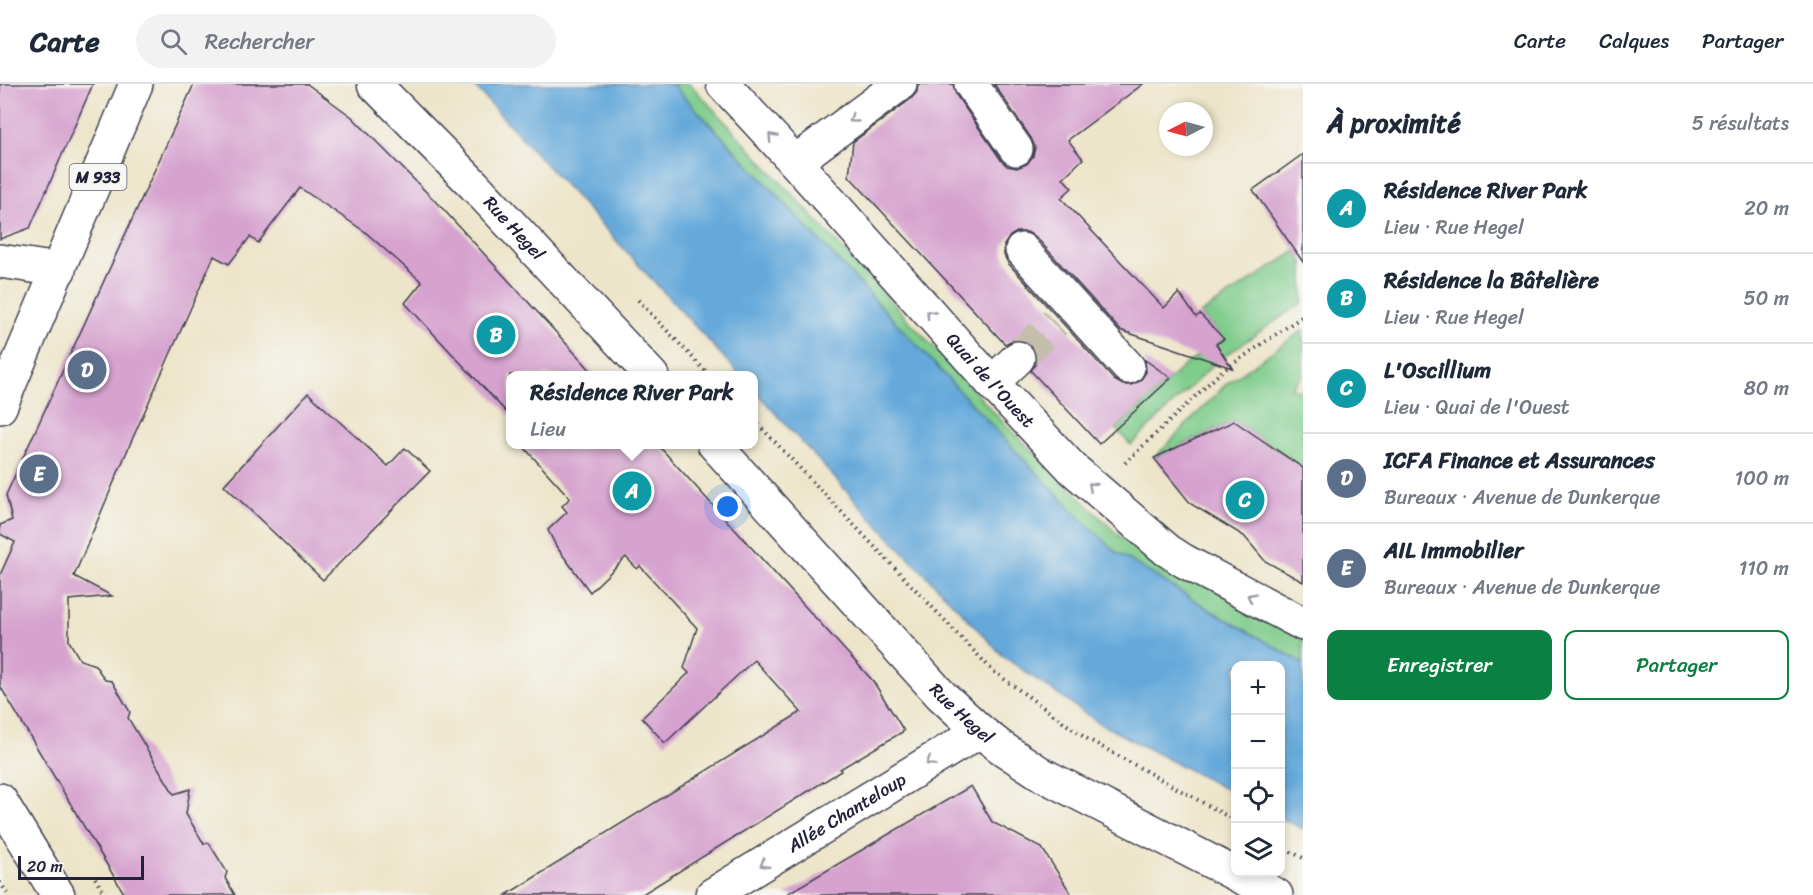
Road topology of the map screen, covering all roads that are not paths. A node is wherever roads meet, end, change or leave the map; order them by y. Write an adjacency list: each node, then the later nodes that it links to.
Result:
1 (136, 84): 10 (street, M 933)
2 (374, 84): 13 (street, Rue Hegel)
3 (723, 84): 7 (street, Quai de l'Ouest, one-way to 3)
4 (900, 84): 7 (street, one-way to 7)
5 (971, 84): 6 (street)
6 (1016, 149)
7 (795, 162): 14 (street, Quai de l'Ouest, one-way to 7)
8 (1022, 250): 12 (street)
9 (0, 261): 10 (street)
10 (59, 270): 15 (street, M 933)
11 (1018, 357): 14 (street)
12 (1128, 367)
13 (648, 371)
14 (992, 383): 17 (street, Quai de l'Ouest, one-way to 14)
15 (0, 407)
16 (719, 449): 18 (street, Rue Hegel)
17 (1303, 624)
18 (980, 731): 21 (street, Allée Chanteloup, one-way to 21); 22 (street, Rue Hegel)
19 (0, 800): 20 (street)
20 (58, 895)
21 (712, 895)
22 (1276, 895)

